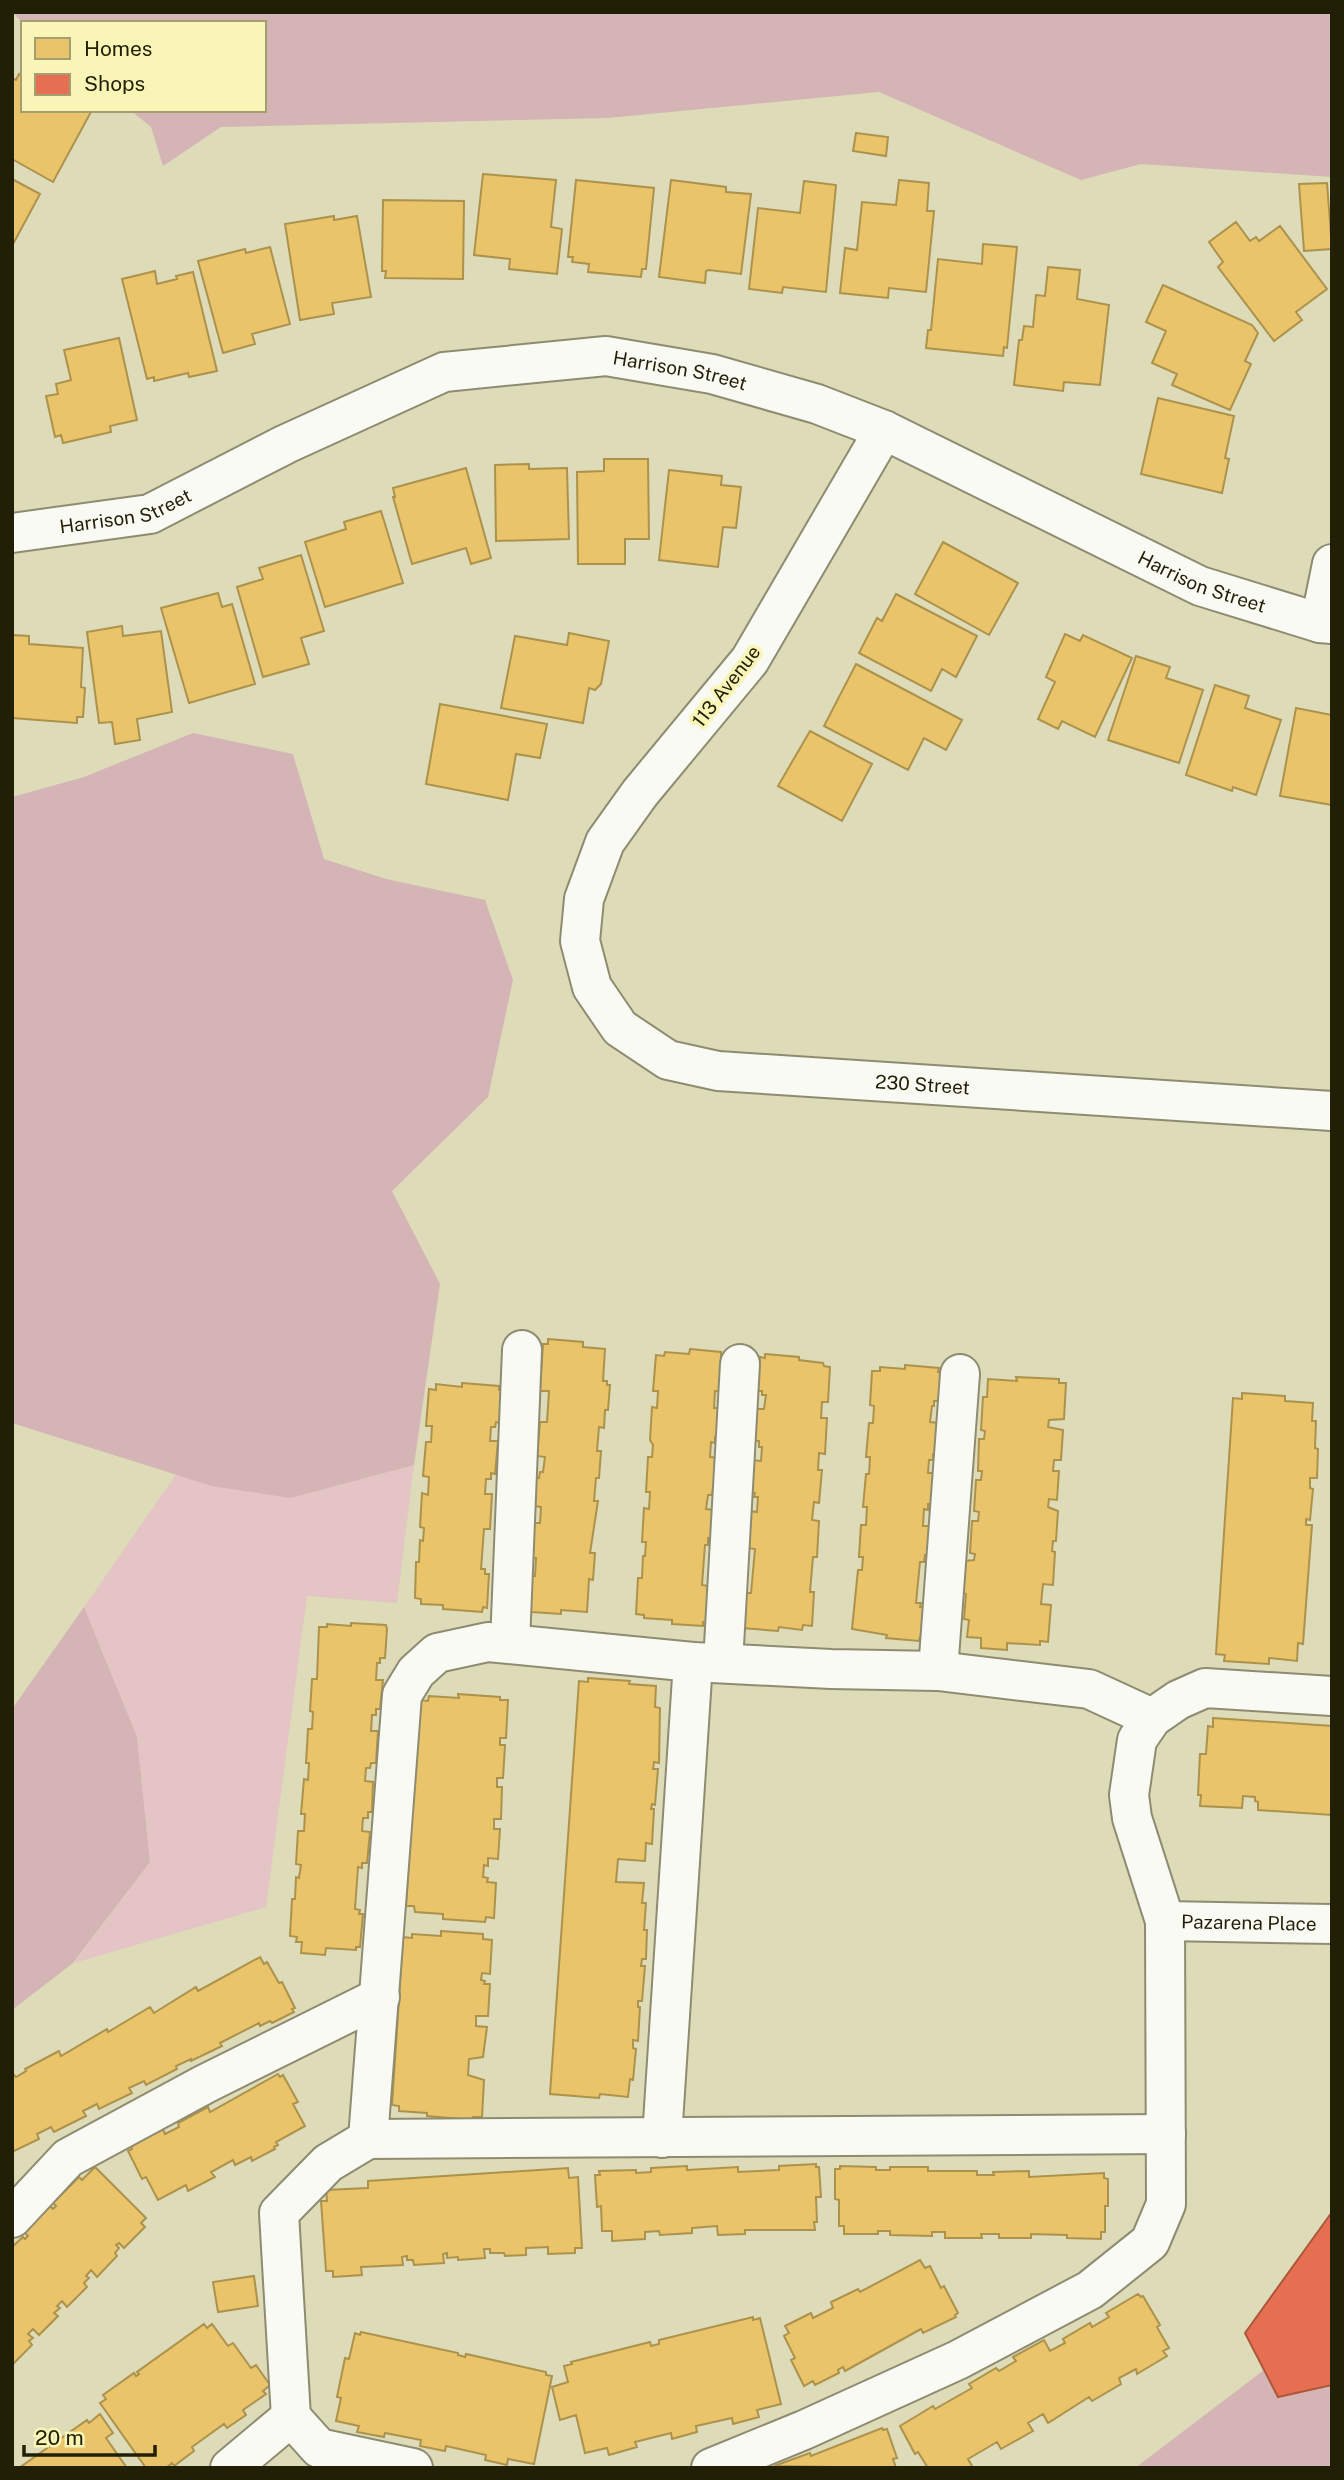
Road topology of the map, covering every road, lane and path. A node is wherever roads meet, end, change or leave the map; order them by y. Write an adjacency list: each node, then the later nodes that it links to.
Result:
1 (884, 430): 2 (street, Harrison Street); 4 (street, Harrison Street); 5 (street, 113 Avenue)
2 (12, 533)
3 (1332, 564): 4 (street)
4 (1326, 624)
5 (580, 941): 6 (street, 230 Street)
6 (1332, 1111)
7 (522, 1350): 10 (street)
8 (740, 1364): 11 (street)
9 (960, 1374): 12 (street)
10 (510, 1643): 11 (street); 17 (street)
11 (708, 1662): 12 (street); 19 (street)
12 (938, 1671): 14 (street)
13 (1331, 1688): 14 (street)
14 (1152, 1718): 15 (street)
15 (1165, 1920): 16 (street, Pazarena Place); 18 (street)
16 (1332, 1924)
17 (380, 1997): 20 (street); 21 (street)
18 (1166, 2134): 19 (street); 25 (street)
19 (662, 2138): 20 (street)
20 (368, 2139): 22 (street)
21 (12, 2218)
22 (291, 2417): 23 (street); 24 (street)
23 (230, 2468)
24 (413, 2468)
25 (711, 2468)

